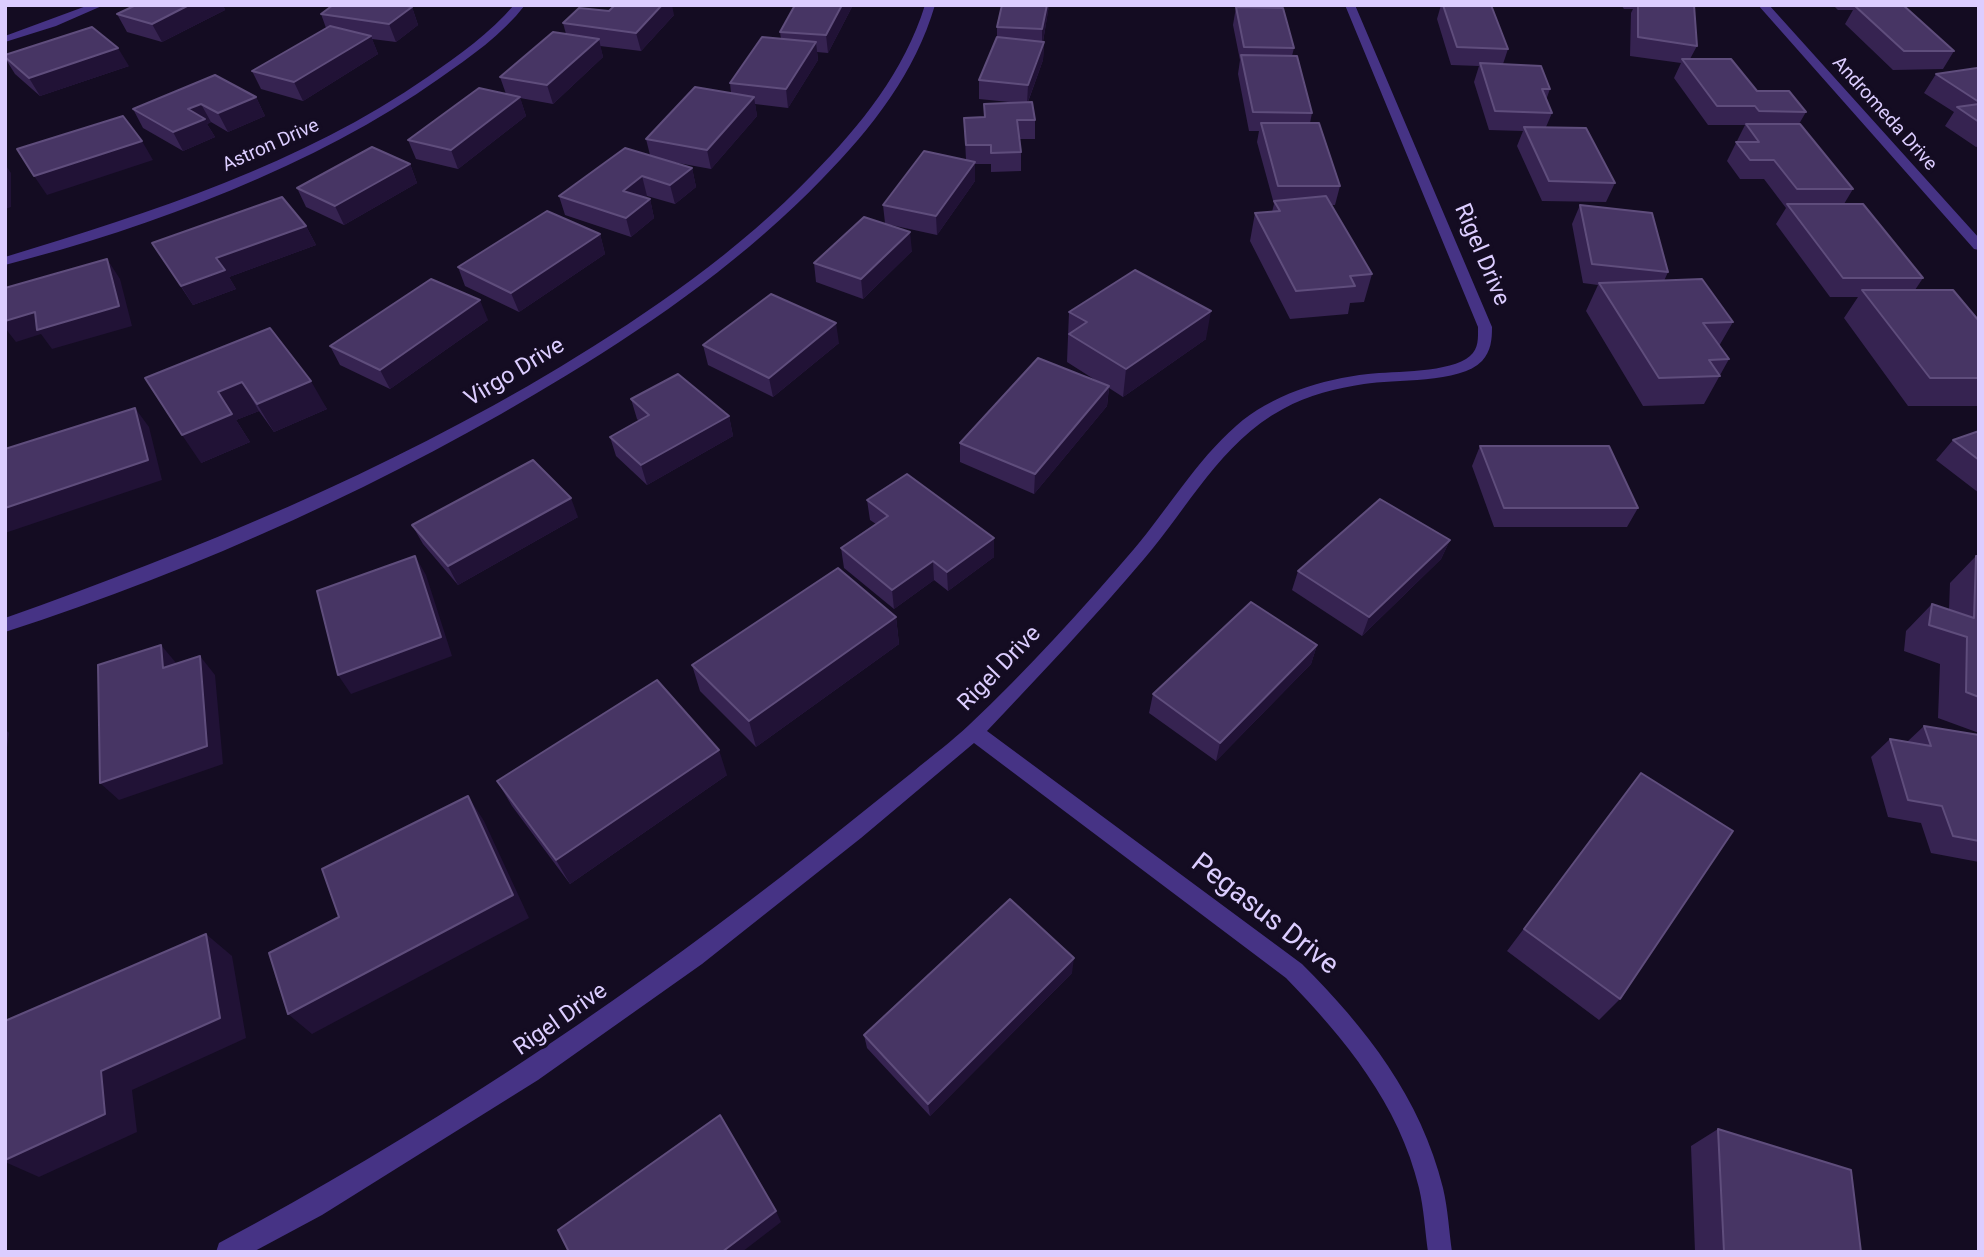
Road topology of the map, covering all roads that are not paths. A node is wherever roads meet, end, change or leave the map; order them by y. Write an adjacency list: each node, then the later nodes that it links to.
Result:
1 (99, 5): 6 (street)
2 (520, 5): 8 (street, Astron Drive)
3 (930, 5): 9 (street, Virgo Drive)
4 (1350, 5): 10 (street, Rigel Drive)
5 (1763, 5): 7 (street, Andromeda Drive)
6 (5, 39)
7 (1979, 246)
8 (5, 261)
9 (5, 625)
10 (974, 732): 11 (street, Rigel Drive); 12 (street, Pegasus Drive)
11 (228, 1252)
12 (1440, 1252)

